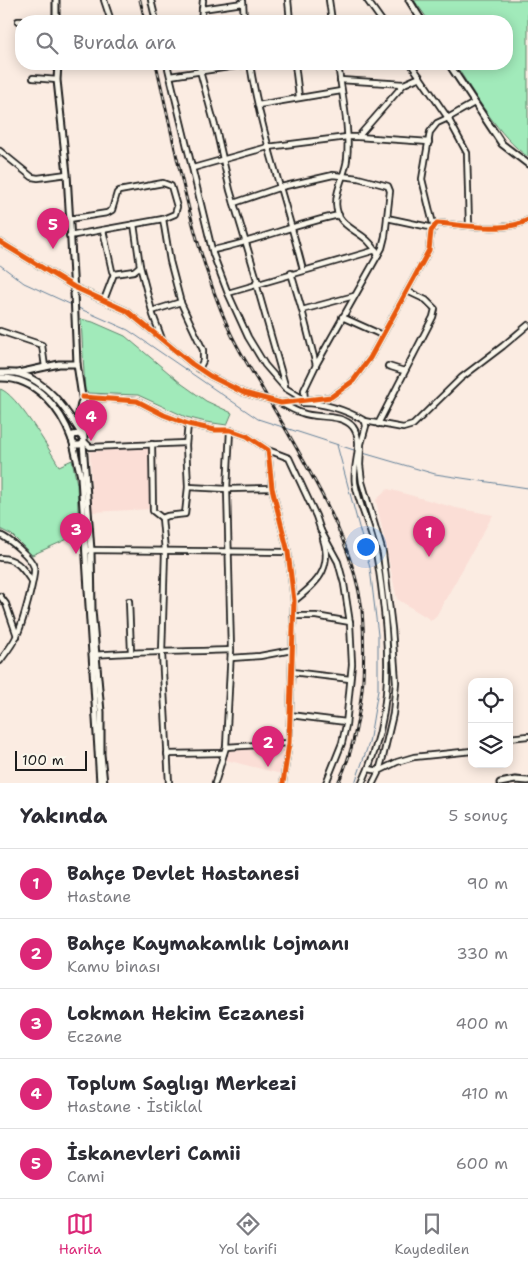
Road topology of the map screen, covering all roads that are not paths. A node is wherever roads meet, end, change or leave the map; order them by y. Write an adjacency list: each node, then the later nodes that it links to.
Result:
1 (56, 0): 11 (street)
2 (104, 0): 12 (street)
3 (151, 0): 13 (street)
4 (203, 0): 10 (street)
5 (288, 0): 16 (street)
6 (329, 0): 17 (street)
7 (367, 0): 18 (street)
8 (409, 0): 19 (street)
9 (243, 2): 10 (street); 15 (street)
10 (202, 9): 14 (street)
11 (56, 15)
12 (109, 15)
13 (155, 15)
14 (202, 15)
15 (244, 15)
16 (289, 15)
17 (331, 15)
18 (378, 15)
19 (418, 15)
20 (58, 70): 32 (street)
21 (168, 70): 29 (street)
22 (207, 70): 28 (street)
23 (251, 70): 38 (street)
24 (296, 70): 36 (street)
25 (339, 70): 33 (street)
26 (415, 70): 30 (street)
27 (454, 70): 37 (street)
28 (200, 71): 29 (street); 45 (street)
29 (170, 76): 47 (street)
30 (420, 77): 34 (street); 39 (street)
31 (33, 78): 32 (street)
32 (57, 80): 48 (street)
33 (340, 80): 34 (street); 35 (street)
34 (404, 84): 41 (street)
35 (341, 91): 36 (street); 40 (street)
36 (299, 98): 38 (street)
37 (474, 104): 39 (street); 46 (street)
38 (258, 105): 43 (street)
39 (448, 118): 42 (street); 58 (street)
40 (347, 137): 41 (street); 43 (street); 49 (street)
41 (358, 137): 42 (street)
42 (429, 142): 60 (street)
43 (268, 147): 45 (street); 50 (street)
44 (0, 152): 48 (street)
45 (222, 160): 47 (street); 51 (street)
46 (528, 164)
47 (193, 168): 65 (street)
48 (66, 174): 55 (street)
49 (342, 175): 50 (street); 52 (street); 54 (street)
50 (281, 188): 51 (street); 59 (street)
51 (234, 203): 64 (street)
52 (339, 215): 59 (street); 66 (street)
53 (162, 218): 55 (street); 57 (street); 77 (street)
54 (387, 218): 60 (street); 66 (street)
55 (69, 219): 62 (street)
56 (528, 220): 58 (street)
57 (134, 224): 61 (street); 67 (street)
58 (469, 225): 60 (street)
59 (292, 228): 64 (street); 68 (street)
60 (434, 228): 73 (street)
61 (103, 230): 62 (street); 70 (street)
62 (69, 236): 72 (street)
63 (0, 242): 72 (street)
64 (246, 243): 65 (street); 71 (street)
65 (213, 250): 74 (street)
66 (377, 252): 68 (street); 75 (street)
67 (140, 266): 70 (street); 79 (street)
68 (303, 270): 69 (street)
69 (291, 273): 71 (street); 78 (street)
70 (114, 274): 76 (street)
71 (257, 283): 74 (street); 94 (street)
72 (74, 290): 76 (street); 85 (street)
73 (407, 291): 83 (street); 90 (street)
74 (228, 293): 94 (street)
75 (354, 296): 78 (street); 80 (street)
76 (104, 300): 84 (street)
77 (181, 302): 79 (street); 89 (street)
78 (302, 310): 86 (street)
79 (152, 311): 84 (street)
80 (342, 317): 83 (street); 86 (street)
81 (528, 325): 100 (street)
82 (0, 331): 88 (street)
83 (382, 335): 96 (street)
84 (163, 340): 89 (street)
85 (77, 364): 88 (street); 95 (street)
86 (316, 365): 96 (street)
87 (388, 366): 90 (street)
88 (45, 367): 92 (street)
89 (199, 369): 97 (street)
90 (404, 371): 100 (street)
91 (0, 373): 92 (street)
92 (17, 373): 101 (street)
93 (0, 378): 103 (street)
94 (285, 388): 96 (street)
95 (82, 397): 99 (street); 101 (street); 104 (street)
96 (305, 400): 97 (street)
97 (281, 403): 98 (street); 107 (street)
98 (365, 422): 100 (street); 107 (street)
99 (188, 424): 102 (street); 105 (street)
100 (378, 424)
101 (77, 426): 103 (street); 104 (street)
102 (230, 430): 108 (street); 112 (street)
103 (72, 439): 104 (street); 104 (street); 116 (street)
104 (83, 440): 106 (street); 116 (street)
105 (186, 443): 106 (street); 110 (street)
106 (152, 444): 113 (street)
107 (360, 444): 109 (street)
108 (268, 450): 111 (street); 114 (street)
109 (358, 463): 147 (street); 148 (street)
110 (188, 486): 112 (street); 113 (street)
111 (272, 488): 112 (street); 119 (street)
112 (227, 490): 118 (street)
113 (162, 518): 117 (street)
114 (320, 529): 124 (street); 126 (street)
115 (0, 535): 121 (street)
116 (88, 550): 117 (street); 132 (street)
117 (165, 551): 118 (street); 131 (street)
118 (230, 552): 119 (street); 128 (street)
119 (288, 552): 124 (street)
120 (0, 558): 121 (street)
121 (32, 582): 127 (street)
122 (0, 596): 127 (street)
123 (129, 601): 130 (street)
124 (294, 602): 125 (street)
125 (293, 616): 126 (street); 129 (street)
126 (350, 622): 136 (street)
127 (17, 636): 134 (street)
128 (231, 650): 131 (street); 133 (street)
129 (292, 650): 133 (street); 135 (street)
130 (131, 652): 131 (street); 132 (street)
131 (162, 653): 146 (street)
132 (94, 655): 137 (street)
133 (231, 658): 143 (street)
134 (0, 661)
135 (292, 672): 136 (street); 138 (street)
136 (350, 679): 139 (street)
137 (98, 713): 150 (street); 151 (street)
138 (290, 715): 139 (street); 142 (street)
139 (346, 722): 155 (street)
140 (528, 736): 141 (street)
141 (513, 738)
142 (289, 743): 143 (street); 154 (street)
143 (226, 747): 145 (street)
144 (468, 751): 148 (street)
145 (224, 753): 146 (street); 153 (street)
146 (167, 754): 152 (street)
147 (369, 769): 148 (street); 156 (street)
148 (379, 771): 157 (street)
149 (528, 781): 158 (street)
150 (100, 783)
151 (104, 783)
152 (169, 783)
153 (215, 783)
154 (283, 783)
155 (326, 783)
156 (362, 783)
157 (373, 783)
158 (500, 783)

